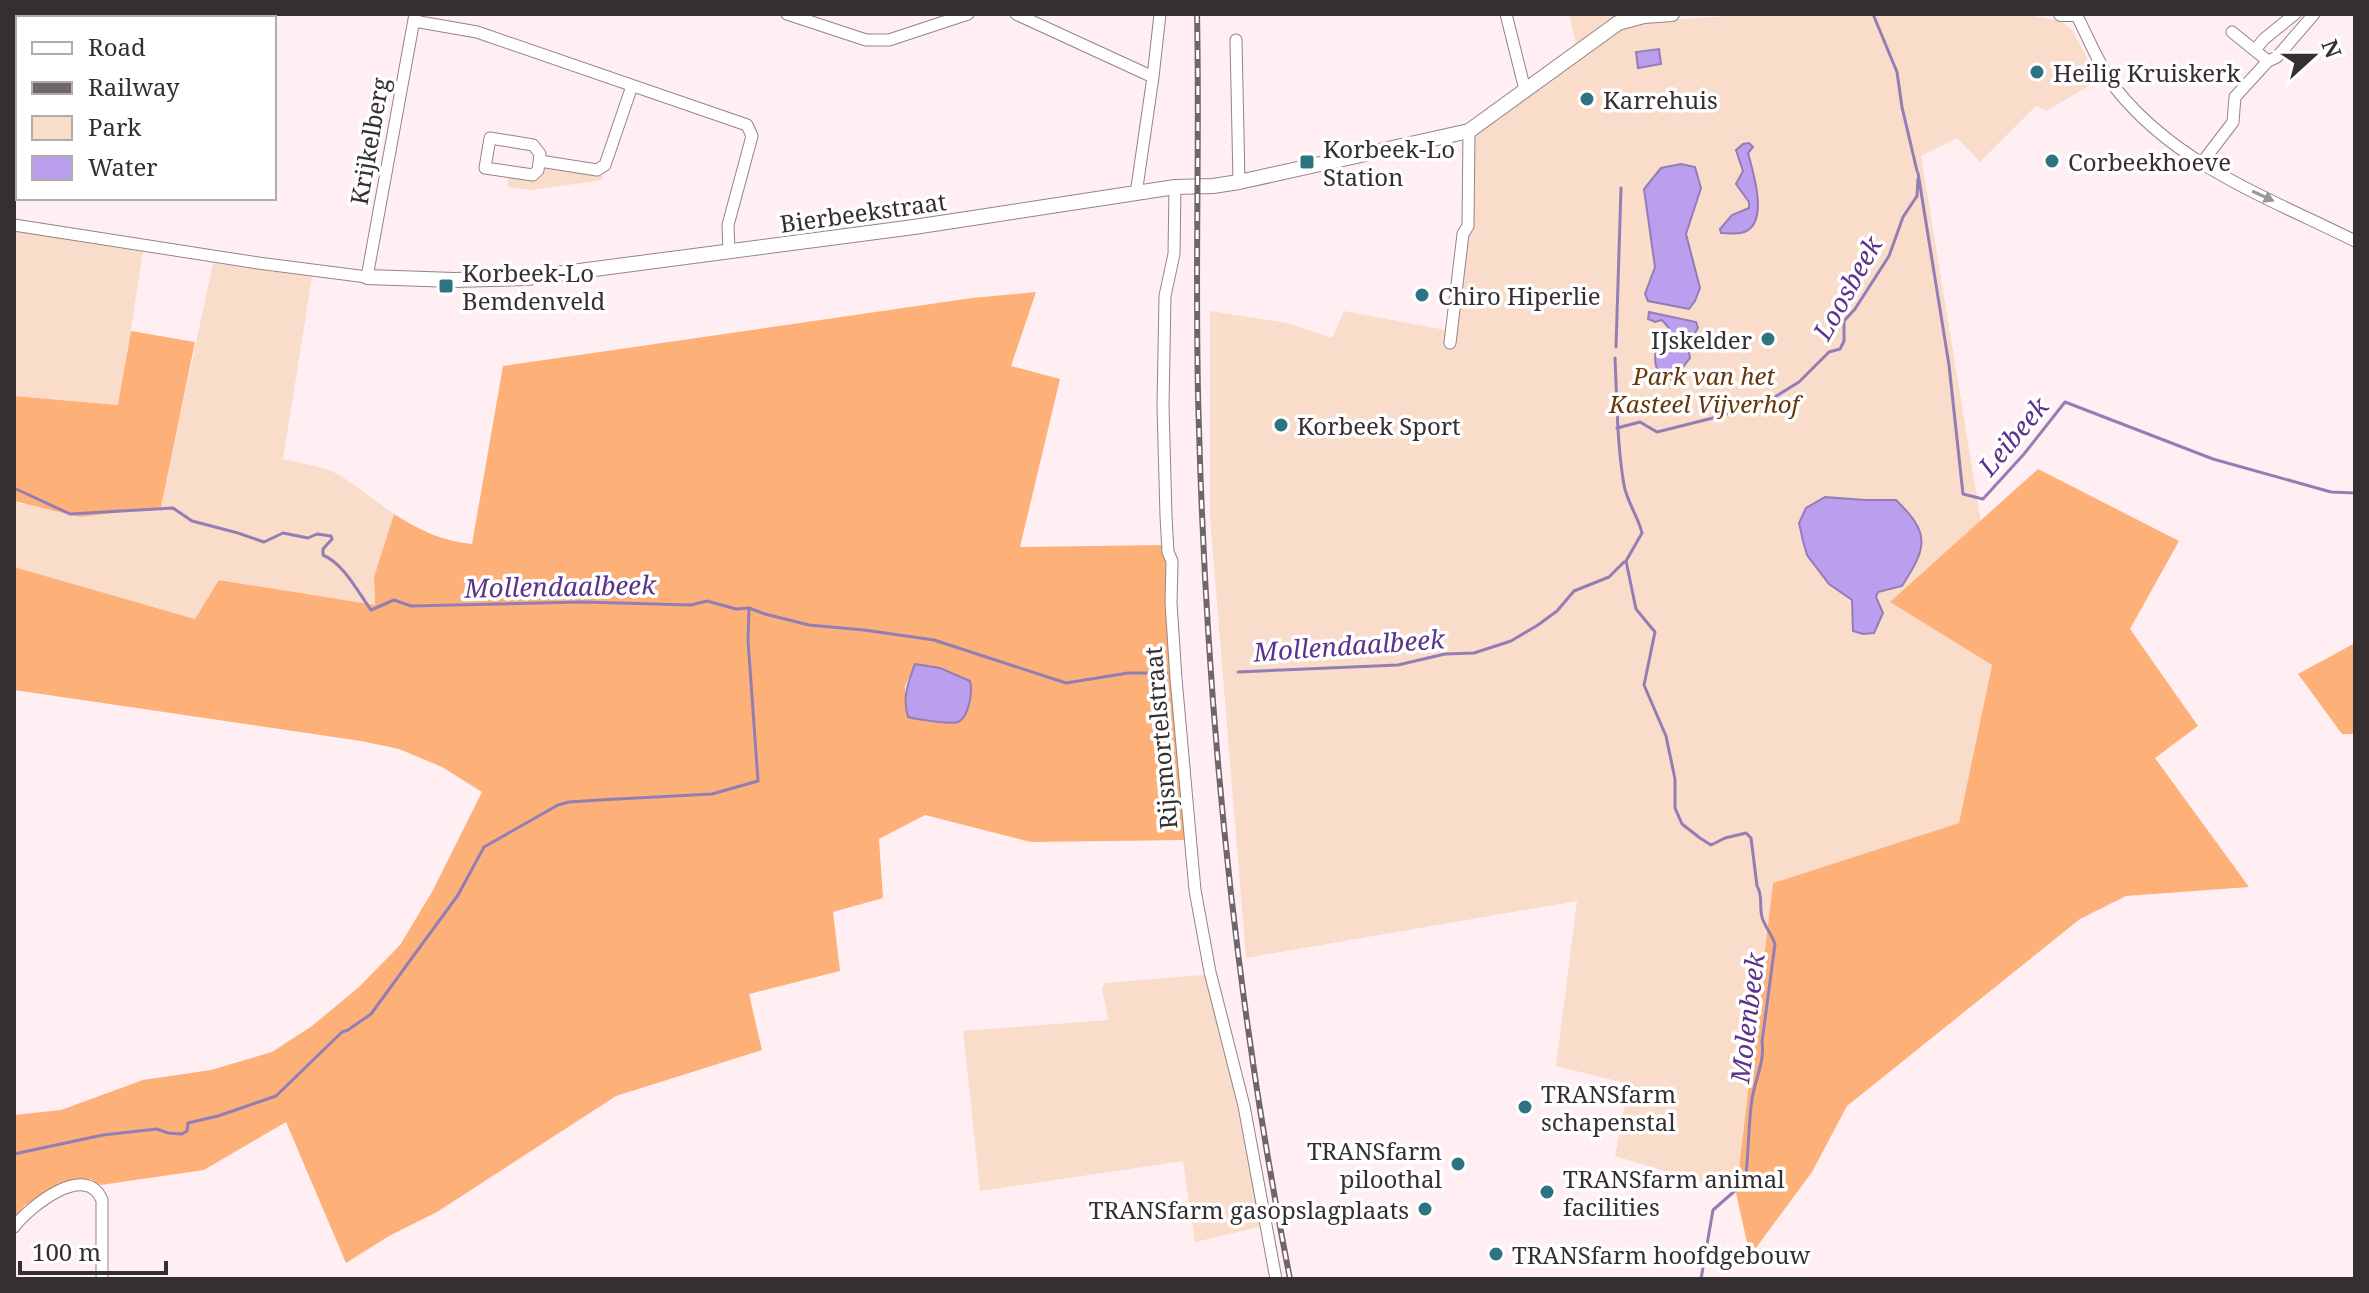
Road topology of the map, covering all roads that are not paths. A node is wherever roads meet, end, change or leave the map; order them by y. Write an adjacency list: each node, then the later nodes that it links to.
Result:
1 (787, 14): 2 (street)
2 (968, 14)
3 (1016, 14): 16 (street)
4 (1160, 14): 16 (street)
5 (1506, 14): 18 (street)
6 (1672, 14): 18 (street, Bierbeekstraat)
7 (2061, 14): 8 (street)
8 (2076, 14): 21 (street)
9 (2295, 14): 14 (street)
10 (2314, 14): 15 (street)
11 (414, 17): 17 (street); 28 (street, Krijkelberg)
12 (2232, 32): 14 (street)
13 (1236, 40): 22 (street)
14 (2255, 50): 15 (street)
15 (2268, 61): 21 (street)
16 (1153, 77): 24 (street)
17 (632, 86): 20 (street); 27 (street)
18 (1525, 90): 19 (street, Bierbeekstraat)
19 (1469, 131): 22 (street, Bierbeekstraat); 29 (street)
20 (540, 161): 20 (street)
21 (2201, 164): 26 (street, one-way to 26)
22 (1239, 182): 23 (street, Bierbeekstraat)
23 (1175, 187): 24 (street, Bierbeekstraat); 32 (street, Rijsmortelstraat)
24 (1136, 194): 27 (street, Bierbeekstraat)
25 (14, 225): 28 (street, Bierbeekstraat)
26 (2355, 241)
27 (729, 252): 28 (street, Bierbeekstraat)
28 (367, 277)
29 (1450, 343)
30 (14, 1227): 31 (street)
31 (102, 1279)
32 (1276, 1279)

